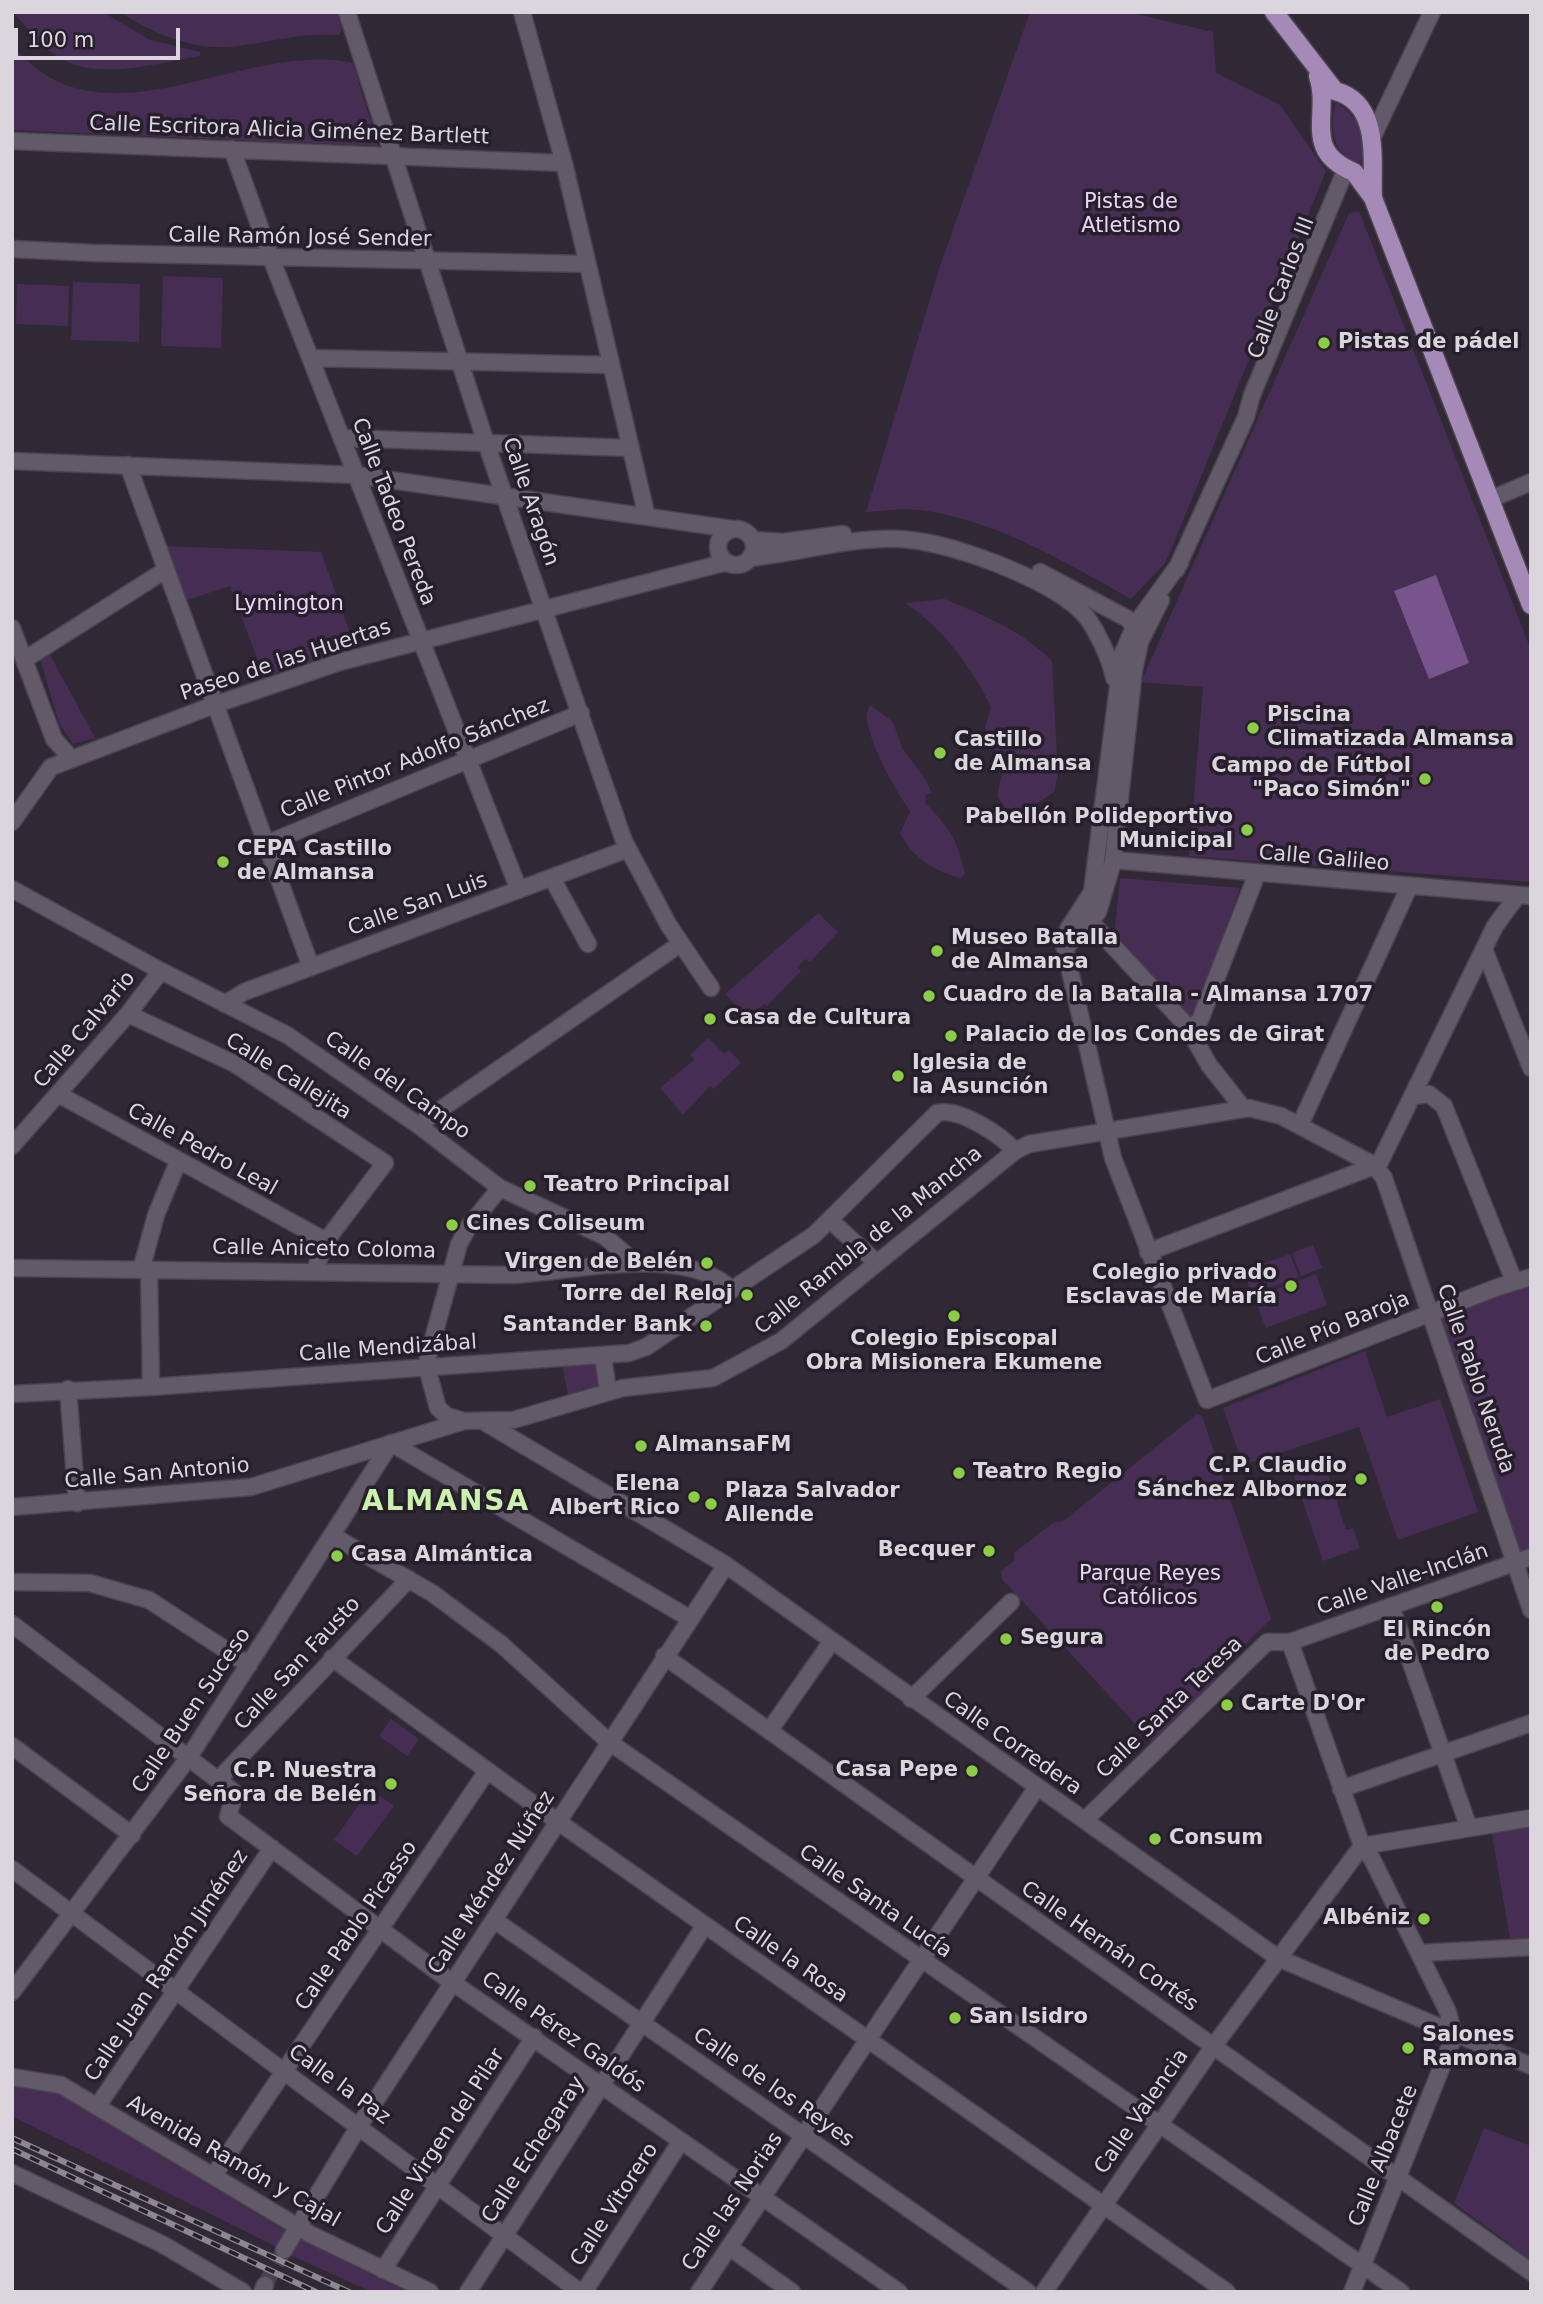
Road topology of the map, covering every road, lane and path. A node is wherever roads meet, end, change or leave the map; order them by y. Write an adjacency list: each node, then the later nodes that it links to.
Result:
1 (347, 12): 9 (street, Calle Aragón)
2 (522, 12): 10 (street)
3 (1274, 12): 5 (main road)
4 (1432, 13): 6 (street)
5 (1329, 93): 6 (main road); 12 (main road)
6 (1373, 136): 11 (main road)
7 (12, 141): 8 (street, Calle Escritora Alicia Giménez Bartlett)
8 (232, 149): 9 (street, Calle Escritora Alicia Giménez Bartlett); 15 (street, Calle Tadeo Pereda)
9 (395, 158): 10 (street, Calle Escritora Alicia Giménez Bartlett); 16 (street, Calle Aragón)
10 (564, 163): 17 (street)
11 (1371, 163): 12 (main road); 13 (main road)
12 (1350, 171): 13 (main road); 36 (street, Calle Carlos III)
13 (1373, 198): 29 (main road)
14 (12, 248): 15 (street, Calle Ramón José Sender)
15 (271, 258): 16 (street, Calle Ramón José Sender); 18 (street, Calle Tadeo Pereda)
16 (429, 262): 17 (street, Calle Ramón José Sender); 19 (street, Calle Aragón)
17 (587, 264): 20 (street)
18 (311, 358): 19 (street); 21 (street, Calle Tadeo Pereda)
19 (460, 361): 20 (street); 22 (street, Calle Aragón)
20 (611, 365): 23 (street)
21 (342, 438): 22 (street); 27 (street, Calle Tadeo Pereda)
22 (486, 443): 23 (street); 30 (street, Calle Aragón)
23 (631, 448): 31 (street)
24 (12, 461): 26 (street)
25 (12, 470): 26 (street)
26 (129, 470): 27 (street); 37 (street)
27 (358, 480): 30 (street); 45 (street, Calle Tadeo Pereda)
28 (1531, 482): 29 (street)
29 (1489, 500): 39 (main road)
30 (507, 502): 31 (street); 32 (street); 40 (street, Calle Aragón)
31 (647, 517): 32 (street)
32 (726, 532): 33 (street); 35 (street)
33 (753, 540): 34 (street); 42 (street)
34 (750, 558): 35 (street); 41 (street)
35 (727, 562): 40 (street, Paseo de las Huertas)
36 (1180, 563): 38 (street, Calle Carlos III); 44 (street, Calle Carlos III)
37 (164, 571): 46 (street); 48 (street)
38 (1161, 586): 42 (street); 44 (street, Calle Carlos III)
39 (1531, 605)
40 (544, 608): 45 (street, Paseo de las Huertas); 49 (street, Calle Aragón)
41 (1084, 613): 44 (street); 47 (street)
42 (1121, 614): 44 (street)
43 (12, 628): 46 (street)
44 (1132, 637): 47 (street); 57 (street)
45 (420, 640): 48 (street, Paseo de las Huertas); 52 (street, Calle Tadeo Pereda)
46 (24, 660): 50 (street)
47 (1116, 693): 57 (street)
48 (214, 705): 51 (street, Paseo de las Huertas); 55 (street)
49 (581, 713): 52 (street, Calle Pintor Adolfo Sánchez); 56 (street, Calle Aragón)
50 (54, 739): 51 (street); 53 (street)
51 (71, 758): 53 (street, Paseo de las Huertas)
52 (468, 760): 55 (street, Calle Pintor Adolfo Sánchez); 62 (street, Calle Tadeo Pereda)
53 (43, 774): 54 (street, Paseo de las Huertas)
54 (12, 821)
55 (266, 844): 74 (street)
56 (628, 849): 59 (street, Calle San Luis); 70 (street, Calle Aragón)
57 (1106, 860): 58 (street, Calle Galileo); 63 (street); 67 (street)
58 (1257, 874): 60 (street, Calle Galileo); 79 (street)
59 (552, 878): 62 (street, Calle San Luis); 69 (street)
60 (1409, 887): 64 (street, Calle Galileo); 85 (street)
61 (12, 889): 73 (street, Calle del Campo)
62 (519, 890): 74 (street, Calle San Luis)
63 (1092, 892): 67 (street); 72 (street)
64 (1485, 892): 65 (street, Calle Galileo); 68 (street)
65 (1524, 895): 68 (street)
66 (12, 899): 73 (street, Calle del Campo)
67 (1090, 921): 72 (street); 79 (street)
68 (1495, 926): 71 (street)
69 (588, 944)
70 (680, 944): 76 (street, Calle Aragón); 84 (street)
71 (1484, 949): 80 (street); 82 (street)
72 (1064, 950): 86 (street)
73 (128, 954): 75 (street, Calle del Campo)
74 (311, 967): 77 (street, Calle San Luis)
75 (161, 971): 77 (street, Calle del Campo); 78 (street, Calle Calvario)
76 (712, 988)
77 (225, 1004): 84 (street, Calle del Campo)
78 (128, 1014): 81 (street, Calle Calvario); 93 (street, Calle Callejita)
79 (1190, 1030): 83 (street)
80 (1531, 1068)
81 (58, 1094): 87 (street, Calle Calvario); 89 (street, Calle Pedro Leal)
82 (1414, 1096): 90 (street); 102 (street)
83 (1243, 1108): 85 (street); 86 (street, Calle Rambla de la Mancha)
84 (418, 1125): 91 (street, Calle del Campo)
85 (1300, 1125): 90 (street)
86 (1106, 1133): 88 (street, Calle Rambla de la Mancha); 94 (street)
87 (12, 1146)
88 (1015, 1152): 92 (street, Calle Mendizábal); 96 (street, Calle Rambla de la Mancha)
89 (178, 1162): 93 (street, Calle Pedro Leal); 98 (street)
90 (1374, 1165): 94 (street); 104 (street, Calle Pablo Neruda)
91 (500, 1188): 95 (street, Calle del Campo); 100 (street)
92 (831, 1221): 96 (street); 103 (street, Calle Mendizábal)
93 (326, 1241): 99 (street)
94 (1148, 1252): 104 (street, Calle Pío Baroja)
95 (635, 1262): 100 (street, Calle Aniceto Coloma); 103 (street, Calle Aniceto Coloma)
96 (876, 1262): 109 (street, Calle Rambla de la Mancha)
97 (12, 1268): 98 (street, Calle Aniceto Coloma)
98 (145, 1270): 99 (street, Calle Aniceto Coloma); 107 (street)
99 (314, 1270): 100 (street, Calle Aniceto Coloma)
100 (450, 1272): 106 (street)
101 (1531, 1277): 102 (street, Calle Pío Baroja)
102 (1514, 1281): 104 (street, Calle Pío Baroja)
103 (739, 1286): 105 (street, Calle Mendizábal)
104 (1430, 1313): 118 (street, Calle Pablo Neruda)
105 (603, 1356): 106 (street, Calle Mendizábal); 109 (street)
106 (427, 1368): 107 (street, Calle Mendizábal); 111 (street)
107 (151, 1387): 108 (street, Calle Mendizábal)
108 (68, 1389): 110 (street, Calle Mendizábal); 114 (street)
109 (608, 1391): 112 (street, Calle Rambla de la Mancha)
110 (12, 1394)
111 (464, 1421): 112 (street, Calle Rambla de la Mancha); 113 (street, Calle San Antonio)
112 (486, 1423): 119 (street, Calle Corredera)
113 (391, 1443): 114 (street, Calle San Antonio); 116 (street, Calle Buen Suceso); 125 (street)
114 (77, 1503): 115 (street, Calle San Antonio)
115 (12, 1507)
116 (333, 1535): 120 (street, Calle Santa Lucía); 131 (street, Calle Buen Suceso)
117 (1531, 1557): 118 (street, Calle Valle-Inclán)
118 (1514, 1563): 123 (street, Calle Valle-Inclán); 124 (street, Calle Pablo Neruda)
119 (726, 1565): 125 (street, Calle Méndez Núñez); 127 (street, Calle Corredera)
120 (409, 1578): 130 (street, Calle San Fausto); 135 (street, Calle Santa Lucía)
121 (12, 1582): 131 (street)
122 (1011, 1602): 132 (street)
123 (1391, 1606): 128 (street, Calle Valle-Inclán); 137 (street)
124 (1531, 1610)
125 (690, 1618): 129 (street, Calle Méndez Núñez)
126 (12, 1624): 138 (street)
127 (832, 1641): 132 (street, Calle Corredera); 134 (street)
128 (1290, 1642): 142 (street); 144 (street, Calle Santa Teresa)
129 (664, 1656): 134 (street, Calle Hernán Cortés); 135 (street, Calle Méndez Núñez)
130 (332, 1658): 139 (street, Calle la Rosa); 140 (street, Calle San Fausto)
131 (249, 1665): 138 (street, Calle Buen Suceso)
132 (911, 1699): 141 (street, Calle Corredera)
133 (1531, 1723): 137 (street)
134 (769, 1731): 151 (street, Calle Hernán Cortés)
135 (609, 1742): 145 (street, Calle Méndez Núñez); 159 (street, Calle Santa Lucía)
136 (12, 1746): 147 (street)
137 (1442, 1752): 142 (street); 146 (street)
138 (190, 1757): 140 (street); 147 (street, Calle Buen Suceso)
139 (487, 1770): 145 (street, Calle la Rosa); 155 (street, Calle Pablo Picasso)
140 (219, 1779): 149 (street, Calle Pérez Galdós)
141 (1037, 1787): 144 (street, Calle Corredera); 151 (street, Calle las Norias)
142 (1341, 1789): 148 (street)
143 (1531, 1818): 146 (street)
144 (1085, 1820): 158 (street, Calle Corredera)
145 (557, 1821): 153 (street, Calle Méndez Núñez); 154 (street, Calle la Rosa)
146 (1469, 1828): 148 (street)
147 (132, 1835): 152 (street, Calle Buen Suceso)
148 (1362, 1846): 157 (street); 158 (street, Calle Valencia)
149 (272, 1848): 155 (street, Calle Pérez Galdós); 161 (street, Calle Juan Ramón Jiménez)
150 (12, 1869): 152 (street, Calle la Paz)
151 (975, 1878): 159 (street, Calle las Norias); 167 (street, Calle Hernán Cortés)
152 (72, 1914): 161 (street, Calle la Paz); 162 (street, Calle Buen Suceso)
153 (494, 1920): 160 (street, Calle Méndez Núñez); 163 (street, Calle de los Reyes)
154 (705, 1925): 163 (street, Calle Echegaray); 166 (street, Calle la Rosa)
155 (381, 1928): 160 (street, Calle Pérez Galdós); 169 (street, Calle Pablo Picasso)
156 (1531, 1947): 157 (street)
157 (1419, 1953): 164 (street)
158 (1278, 1958): 164 (street, Calle Corredera); 167 (street, Calle Valencia)
159 (921, 1960): 166 (street, Calle las Norias); 173 (street, Calle Santa Lucía)
160 (454, 1982): 165 (street, Calle Pérez Galdós); 174 (street, Calle Méndez Núñez)
161 (175, 1990): 169 (street, Calle la Paz); 172 (street, Calle Juan Ramón Jiménez)
162 (12, 1992)
163 (642, 2023): 171 (street, Calle Echegaray); 175 (street, Calle de los Reyes)
164 (1454, 2036): 168 (street, Calle Corredera); 179 (street, Calle Albacete)
165 (534, 2037): 171 (street, Calle Pérez Galdós); 180 (street, Calle Virgen del Pilar)
166 (867, 2039): 175 (street, Calle las Norias); 182 (street, Calle la Rosa)
167 (1213, 2047): 173 (street, Calle Valencia); 179 (street, Calle Hernán Cortés)
168 (1531, 2066)
169 (285, 2072): 174 (street, Calle la Paz); 178 (street, Calle Pablo Picasso)
170 (12, 2077): 172 (street, Avenida Ramón y Cajal)
171 (601, 2085): 176 (street, Calle Pérez Galdós); 184 (street, Calle Echegaray)
172 (97, 2106): 178 (street, Avenida Ramón y Cajal)
173 (1159, 2124): 182 (street, Calle Valencia); 187 (street, Calle Santa Lucía)
174 (359, 2126): 180 (street, Calle la Paz); 183 (street, Calle Méndez Núñez)
175 (804, 2134): 181 (street, Calle las Norias); 197 (street, Calle de los Reyes)
176 (681, 2141): 181 (street, Calle Pérez Galdós); 193 (street, Calle Vitorero)
177 (12, 2173): 190 (street)
178 (214, 2175): 183 (street, Avenida Ramón y Cajal)
179 (1399, 2177): 187 (street, Calle Albacete); 189 (street, Calle Hernán Cortés)
180 (438, 2186): 184 (street, Calle la Paz); 188 (street, Calle Virgen del Pilar)
181 (763, 2197): 185 (street, Calle las Norias); 196 (street, Calle Pérez Galdós)
182 (1103, 2204): 198 (street, Calle Valencia); 199 (street, Calle la Rosa)
183 (296, 2226): 186 (street, Calle Méndez Núñez); 188 (street, Avenida Ramón y Cajal)
184 (505, 2235): 192 (street, Calle Echegaray); 193 (street, Calle la Paz)
185 (729, 2247): 194 (street, Calle las Norias); 195 (street)
186 (284, 2250)
187 (1364, 2266): 200 (street, Calle Albacete); 201 (street, Calle Santa Lucía)
188 (383, 2270): 191 (street, Avenida Ramón y Cajal)
189 (1531, 2272)
190 (243, 2292)
191 (430, 2292)
192 (468, 2292)
193 (582, 2292)
194 (699, 2292)
195 (792, 2292)
196 (898, 2292)
197 (1028, 2292)
198 (1044, 2292)
199 (1227, 2292)
200 (1352, 2292)
201 (1401, 2292)

